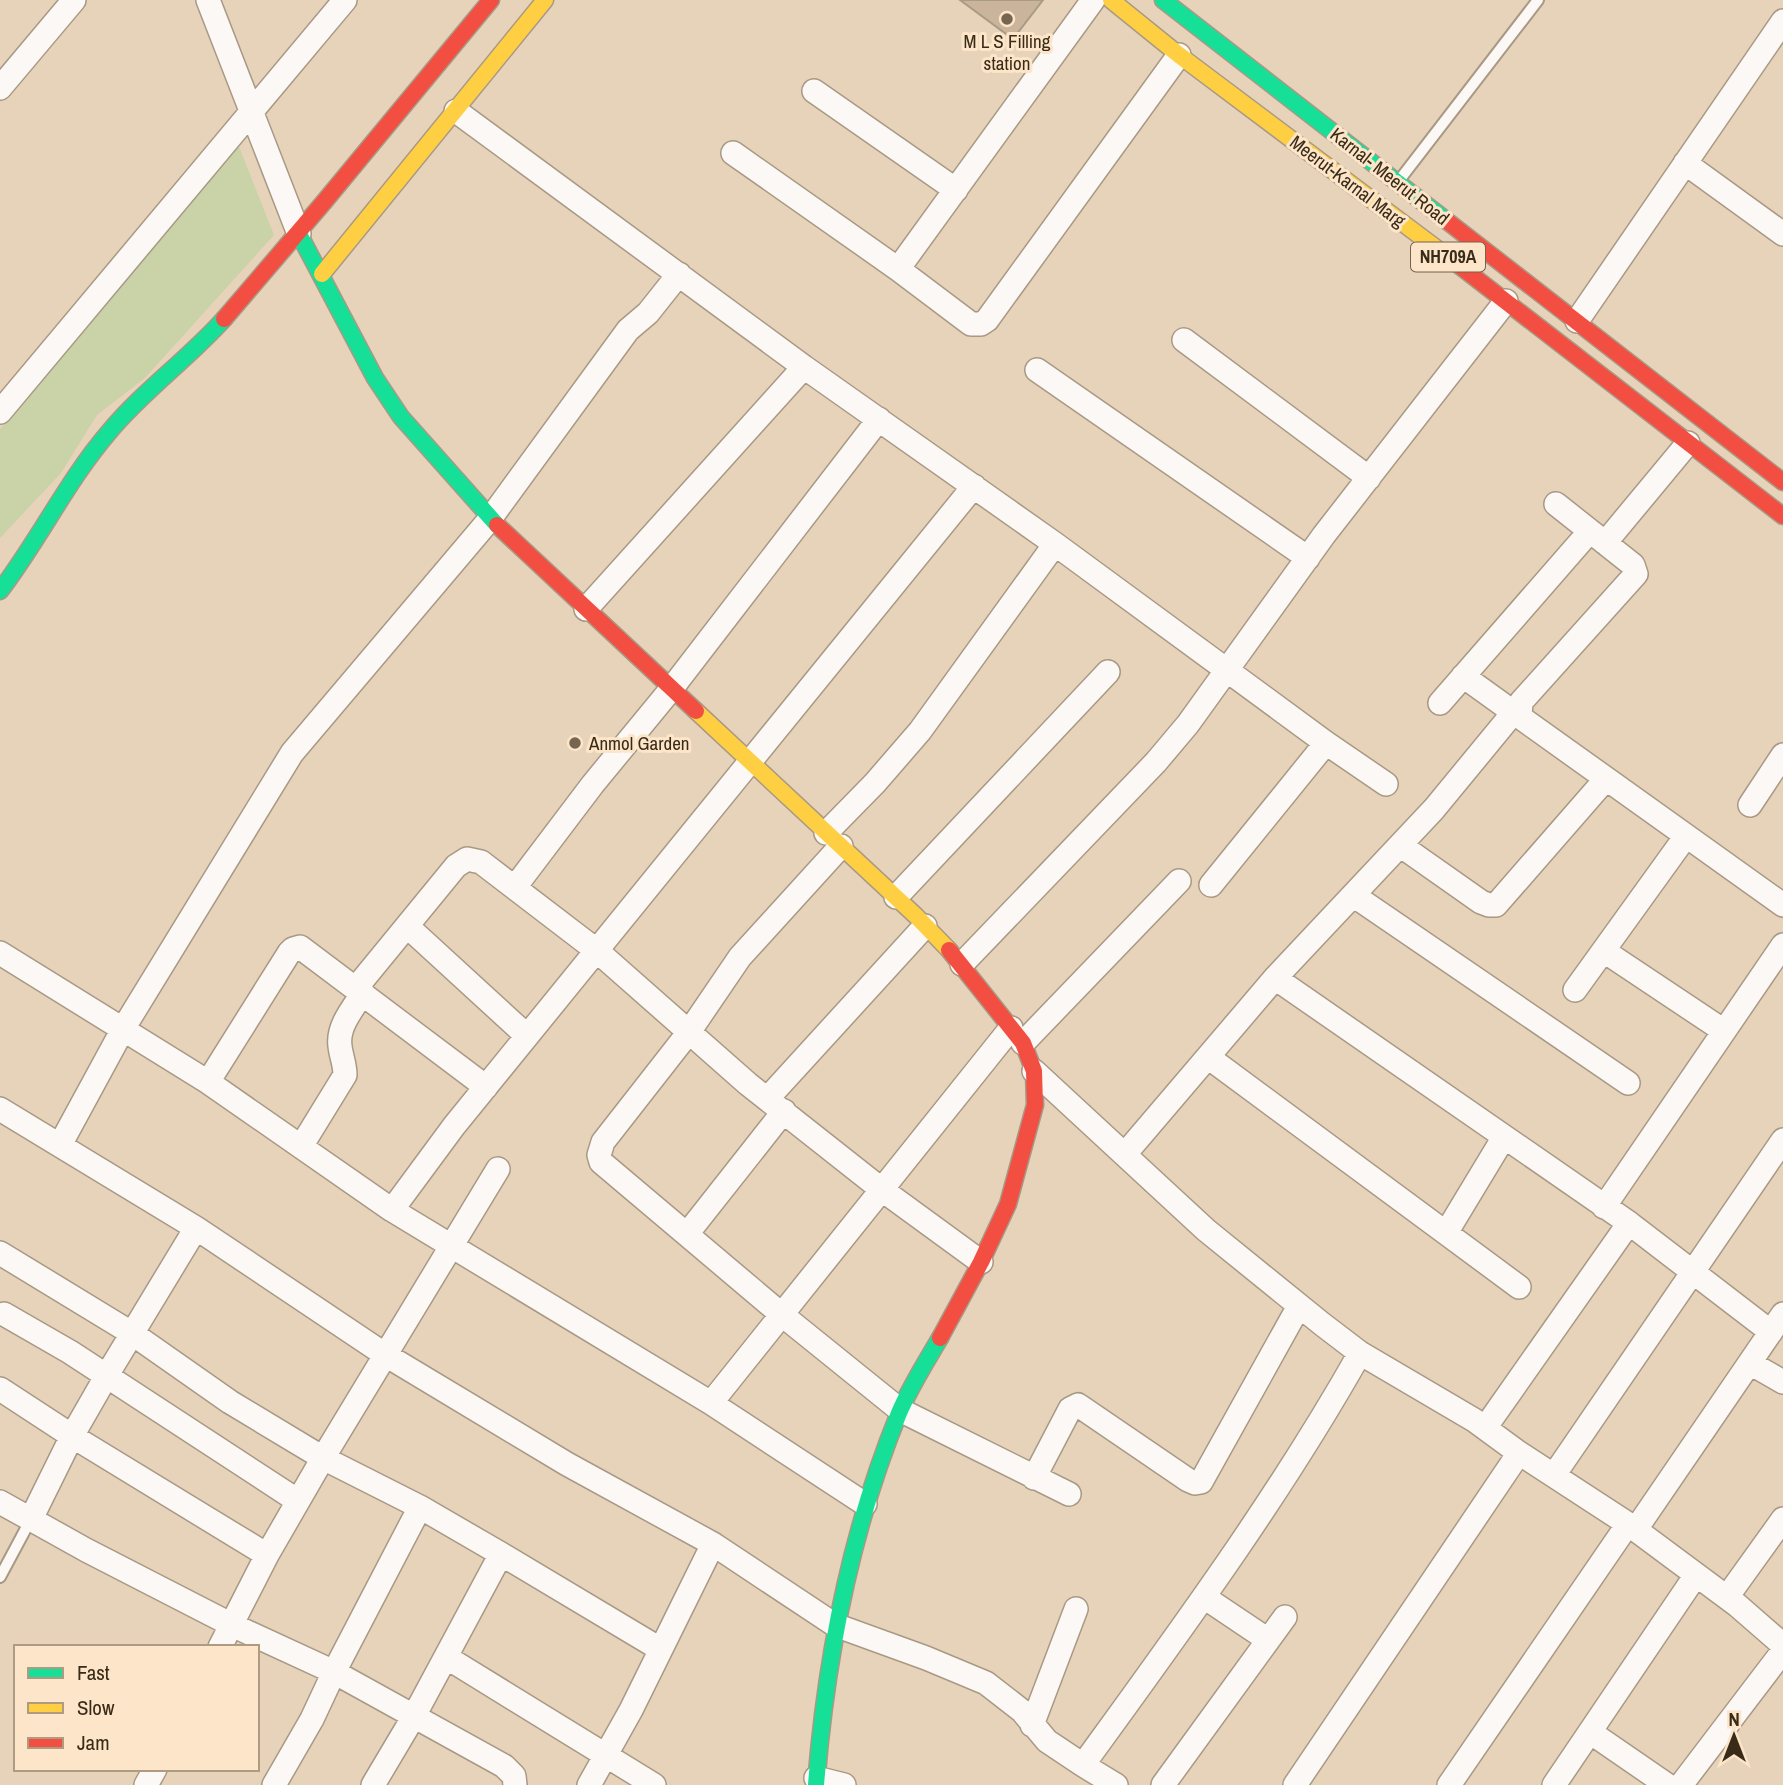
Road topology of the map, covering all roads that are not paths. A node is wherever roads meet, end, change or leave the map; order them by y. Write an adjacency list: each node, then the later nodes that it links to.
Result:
1 (74, 0): 12 (street)
2 (208, 0): 15 (street)
3 (345, 0): 15 (street)
4 (491, 0): 20 (main road)
5 (545, 0): 14 (main road)
6 (1093, 0): 19 (street)
7 (1111, 0): 11 (main road, Meerut-Karnal Marg / NH709A)
8 (1163, 0): 18 (main road, Karnal- Meerut Road / NH709A)
9 (1538, 0): 18 (lane)
10 (1783, 21): 17 (street)
11 (1179, 55): 22 (street); 25 (main road, Meerut-Karnal Marg / NH709A)
12 (0, 88)
13 (814, 91): 19 (street)
14 (456, 111): 23 (main road); 24 (street)
15 (251, 112): 20 (street); 30 (street)
16 (733, 153): 22 (street)
17 (1685, 163): 21 (street); 26 (street)
18 (1398, 182): 26 (main road, Karnal- Meerut Road / NH709A)
19 (957, 190): 22 (street)
20 (299, 234): 23 (main road); 43 (main road)
21 (1783, 234)
22 (898, 268)
23 (323, 274): 39 (main road)
24 (679, 274): 28 (street); 39 (street)
25 (1506, 301): 33 (main road, Meerut-Karnal Marg / NH709A); 34 (street)
26 (1577, 321): 35 (main road, Karnal- Meerut Road / NH709A)
27 (1184, 340): 34 (street)
28 (804, 367): 32 (street); 44 (street)
29 (1037, 370): 42 (street)
30 (9, 384): 31 (street)
31 (0, 412)
32 (879, 419): 36 (street); 48 (street)
33 (1688, 443): 38 (main road, Meerut-Karnal Marg / NH709A); 40 (street)
34 (1369, 478): 42 (street)
35 (1783, 482)
36 (974, 486): 41 (street); 53 (street)
37 (1556, 503): 40 (street)
38 (1783, 516)
39 (490, 519): 44 (main road); 76 (street)
40 (1597, 537): 47 (street); 50 (street)
41 (1055, 544): 45 (street); 58 (street)
42 (1308, 558): 45 (street)
43 (0, 591)
44 (586, 609): 48 (main road)
45 (1228, 669): 51 (street); 72 (street)
46 (1108, 672): 64 (street)
47 (1463, 676): 49 (street); 50 (street)
48 (672, 688): 53 (main road); 62 (street)
49 (1440, 703)
50 (1517, 715): 54 (street); 59 (street)
51 (1326, 743): 55 (street); 61 (street)
52 (1783, 755): 56 (street)
53 (750, 761): 58 (main road); 69 (street)
54 (1605, 780): 57 (street); 59 (street)
55 (1386, 784)
56 (1751, 805)
57 (1686, 836): 65 (street); 70 (street)
58 (833, 839): 64 (main road); 78 (street)
59 (1400, 845): 63 (street)
60 (1179, 881): 80 (street)
61 (1210, 885)
62 (515, 887): 66 (street); 69 (street)
63 (1353, 895): 73 (street); 84 (street)
64 (896, 897): 67 (main road)
65 (1783, 905)
66 (407, 926): 75 (street); 79 (street)
67 (925, 926): 72 (main road); 86 (street)
68 (1783, 945): 77 (street)
69 (596, 950): 78 (street); 79 (street)
70 (1604, 951): 74 (street); 77 (street)
71 (0, 953): 76 (street)
72 (962, 964): 80 (main road)
73 (1275, 978): 81 (street); 88 (street)
74 (1575, 990)
75 (360, 991): 83 (street); 85 (street); 91 (street)
76 (123, 1029): 83 (street); 90 (street)
77 (1724, 1031): 95 (street)
78 (689, 1032): 86 (street); 100 (street)
79 (527, 1036): 85 (street)
80 (1017, 1036): 82 (main road); 94 (street)
81 (1208, 1057): 92 (street); 99 (street)
82 (1034, 1071): 92 (street); 103 (main road)
83 (208, 1082): 91 (street)
84 (1628, 1083)
85 (486, 1087): 96 (street)
86 (776, 1105): 94 (street); 100 (street)
87 (0, 1109): 90 (street)
88 (1504, 1138): 95 (street); 99 (street)
89 (1783, 1140): 104 (street)
90 (60, 1145): 98 (street)
91 (302, 1145): 96 (street)
92 (1125, 1154): 106 (street)
93 (498, 1169): 101 (street)
94 (881, 1189): 103 (street); 108 (street)
95 (1604, 1207): 97 (street)
96 (392, 1210): 101 (street)
97 (1629, 1223): 104 (street); 119 (street)
98 (196, 1228): 110 (street); 112 (street)
99 (1446, 1233): 105 (street)
100 (687, 1234): 108 (street)
101 (451, 1245): 112 (street); 117 (street)
102 (0, 1253): 110 (street)
103 (981, 1262): 118 (main road)
104 (1695, 1272): 109 (street); 123 (street)
105 (1519, 1287)
106 (1299, 1306): 111 (street); 124 (street)
107 (4, 1314): 114 (street)
108 (781, 1314): 117 (street); 118 (street)
109 (1777, 1323): 113 (street)
110 (134, 1334): 114 (street); 122 (street)
111 (1360, 1353): 119 (street); 138 (street)
112 (384, 1354): 122 (street); 133 (street)
113 (1750, 1363): 115 (street); 132 (street)
114 (107, 1375): 120 (street); 126 (street)
115 (1783, 1382)
116 (0, 1389): 120 (street)
117 (711, 1403): 128 (street)
118 (900, 1410): 124 (street); 128 (main road)
119 (1485, 1428): 121 (street)
120 (72, 1436): 130 (street); 135 (street)
121 (1518, 1453): 123 (street); 165 (street)
122 (323, 1458): 126 (street); 129 (street)
123 (1554, 1475): 132 (street)
124 (1034, 1478): 125 (street)
125 (1069, 1494)
126 (298, 1501): 135 (street)
127 (0, 1502): 130 (street)
128 (865, 1504): 143 (main road)
129 (420, 1507): 134 (street); 150 (street)
130 (31, 1519): 137 (lane); 142 (street)
131 (1783, 1519): 139 (street)
132 (1632, 1527): 136 (street); 166 (street)
133 (713, 1544): 143 (street); 147 (street)
134 (501, 1554): 147 (street); 149 (street)
135 (267, 1555): 142 (street)
136 (1696, 1574): 139 (street); 153 (street)
137 (0, 1577)
138 (1203, 1597): 144 (street); 155 (street)
139 (1727, 1597): 146 (street)
140 (1076, 1609): 152 (street)
141 (1284, 1617): 144 (street)
142 (232, 1625): 145 (street); 150 (street)
143 (835, 1625): 152 (street); 156 (main road)
144 (1268, 1640): 164 (street)
145 (221, 1645)
146 (1783, 1645)
147 (660, 1649): 154 (street)
148 (1783, 1651): 169 (street)
149 (446, 1657): 151 (street); 154 (street)
150 (334, 1672): 151 (street); 157 (street)
151 (414, 1717): 158 (street); 159 (street)
152 (1032, 1726): 155 (street)
153 (1590, 1732): 167 (street); 168 (street)
154 (605, 1757): 160 (street); 161 (street)
155 (1083, 1765): 163 (street)
156 (816, 1782): 162 (street)
157 (274, 1785)
158 (373, 1785)
159 (515, 1785)
160 (589, 1785)
161 (654, 1785)
162 (844, 1785)
163 (1116, 1785)
164 (1163, 1785)
165 (1295, 1785)
166 (1449, 1785)
167 (1555, 1785)
168 (1667, 1785)
169 (1681, 1785)

